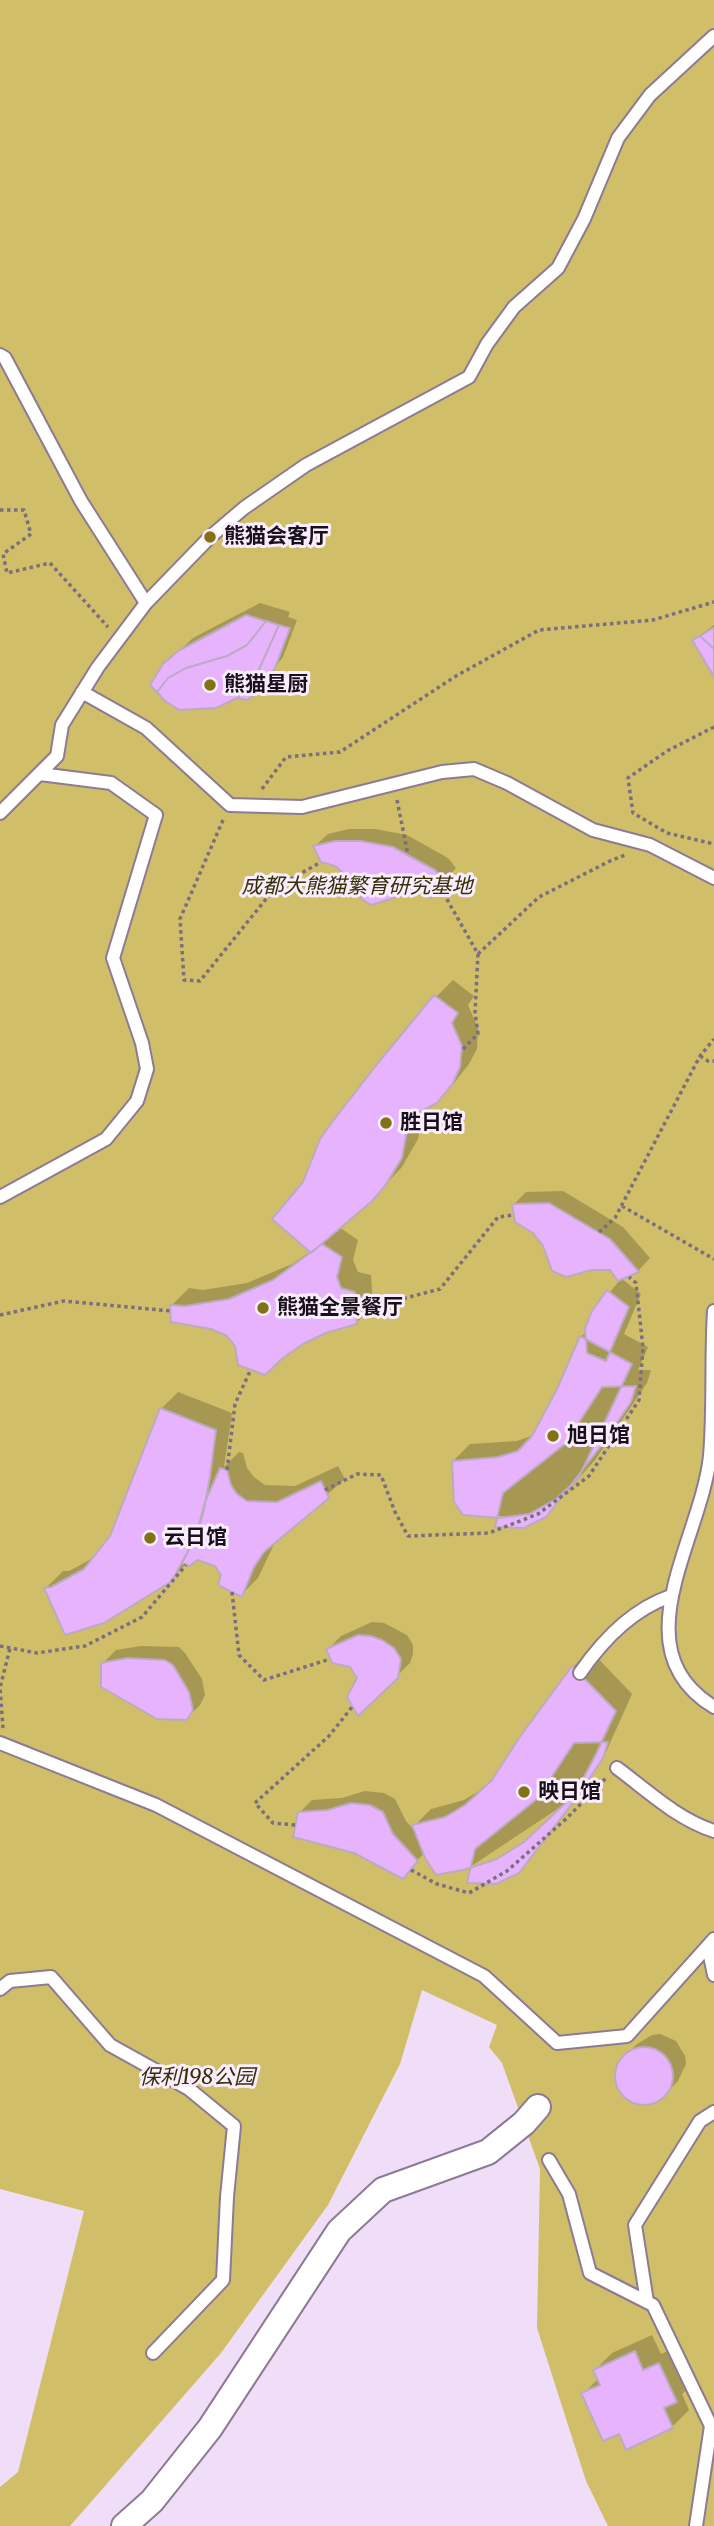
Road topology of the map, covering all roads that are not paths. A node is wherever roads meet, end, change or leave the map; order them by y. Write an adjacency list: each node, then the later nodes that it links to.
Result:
1 (714, 36): 3 (lane)
2 (0, 355): 3 (lane)
3 (146, 603): 4 (lane)
4 (82, 692): 5 (lane); 7 (lane)
5 (40, 774): 6 (lane); 8 (lane)
6 (0, 813)
7 (714, 878)
8 (0, 1197)
9 (714, 1311): 10 (lane)
10 (671, 1597): 11 (lane); 12 (lane)
11 (580, 1673)
12 (714, 1707)
13 (2, 1744): 16 (lane)
14 (617, 1768): 15 (lane)
15 (714, 1831)
16 (711, 1943): 17 (lane)
17 (714, 1975)
18 (0, 1989): 23 (lane)
19 (538, 2107): 24 (street)
20 (714, 2112): 22 (lane)
21 (549, 2160): 22 (lane)
22 (647, 2302): 25 (lane)
23 (153, 2353)
24 (124, 2526)
25 (696, 2526)

